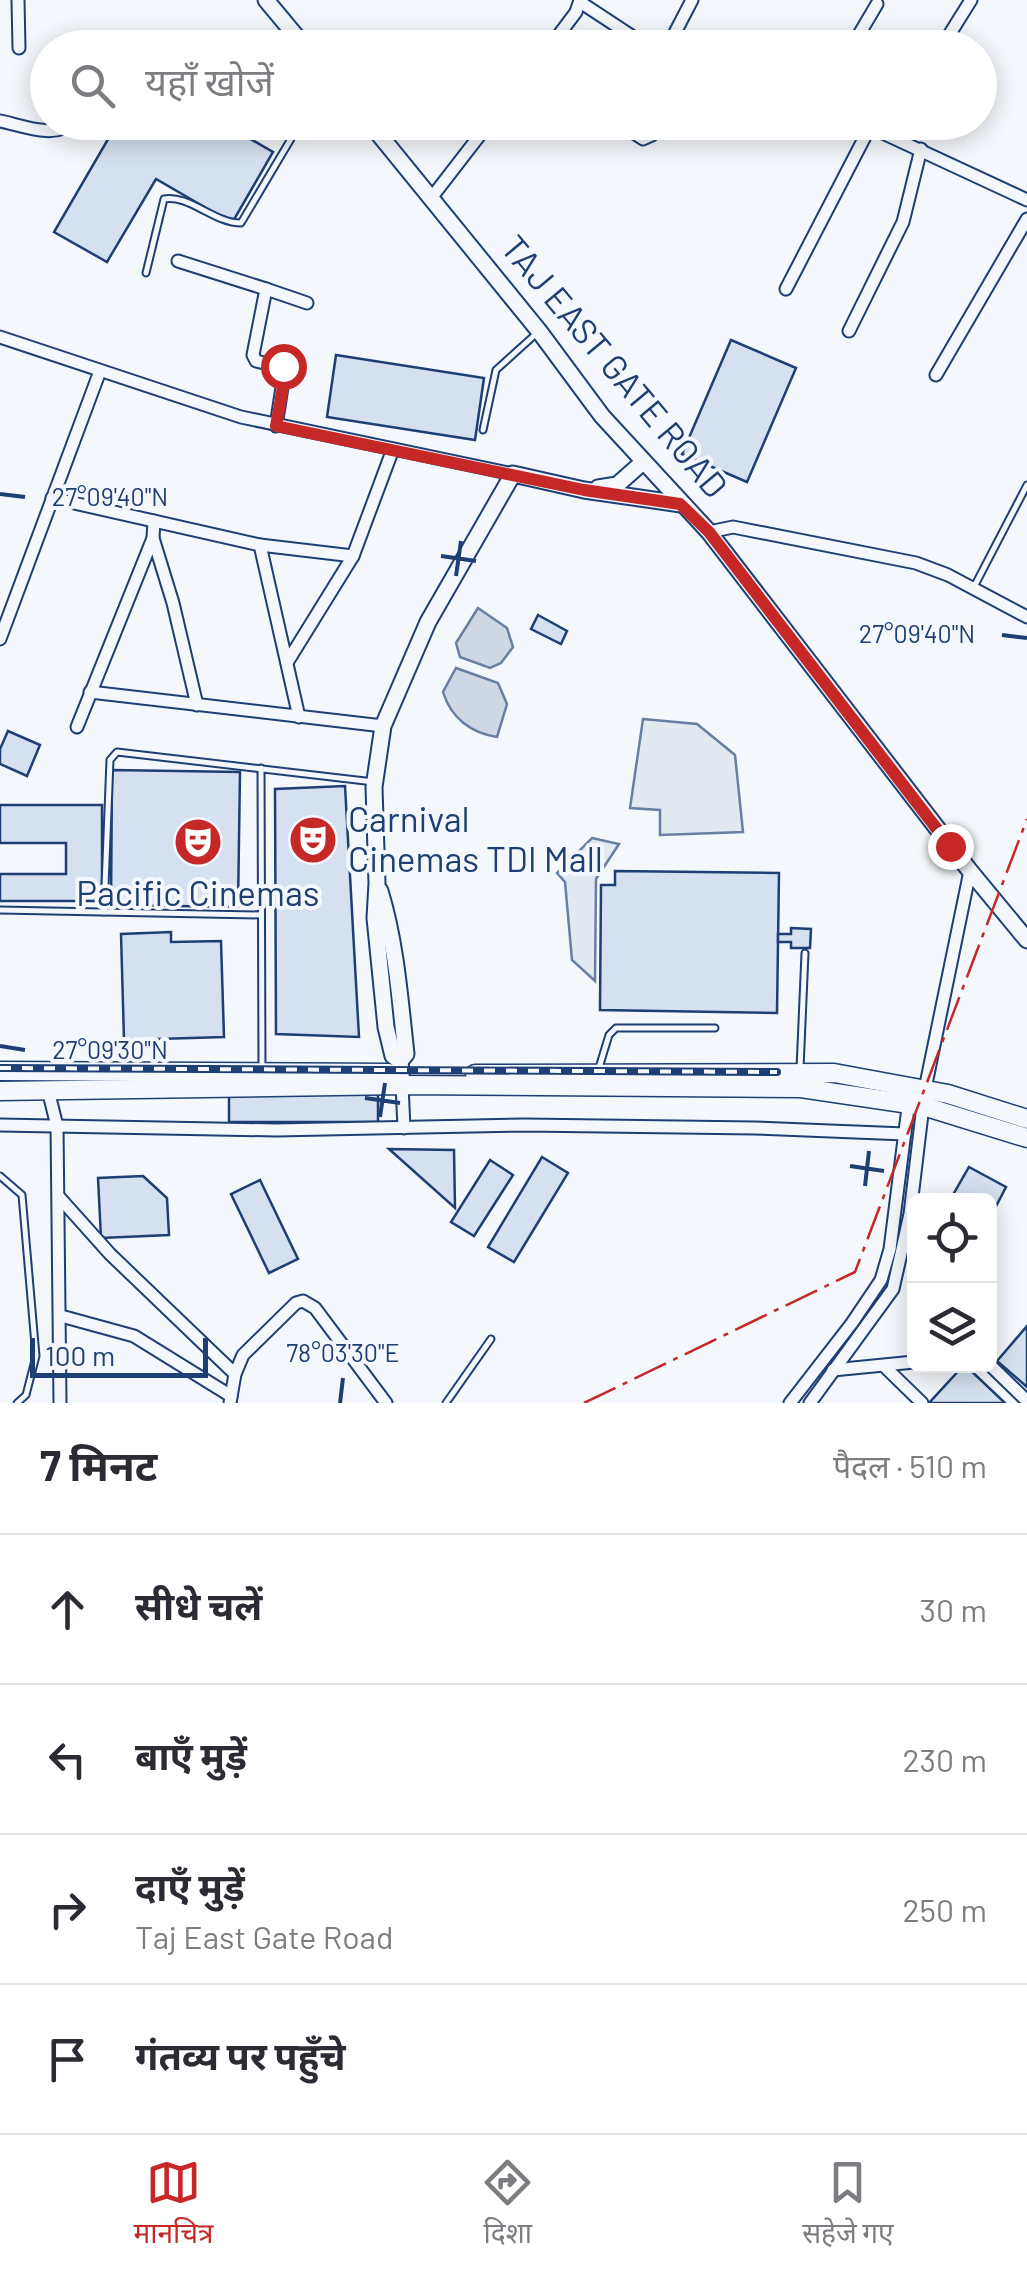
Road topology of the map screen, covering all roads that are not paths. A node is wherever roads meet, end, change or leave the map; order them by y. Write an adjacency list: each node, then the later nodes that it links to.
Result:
1 (18, 0): 13 (street)
2 (266, 0): 7 (main road)
3 (692, 0): 10 (street)
4 (972, 0): 12 (street)
5 (580, 1): 8 (street); 9 (street)
6 (877, 4): 11 (street)
7 (291, 30)
8 (563, 30)
9 (623, 30)
10 (676, 30)
11 (861, 30)
12 (953, 30)
13 (19, 48)
14 (0, 122): 15 (street)
15 (30, 127)
16 (290, 140): 26 (lane)
17 (383, 140): 22 (main road, TAJ EAST GATE ROAD)
18 (476, 140): 22 (street)
19 (858, 140): 28 (street)
20 (906, 140): 21 (street)
21 (921, 150): 23 (street); 31 (street)
22 (432, 197): 30 (main road, TAJ EAST GATE ROAD)
23 (1027, 200)
24 (1027, 219): 34 (street)
25 (178, 261): 27 (street)
26 (146, 273)
27 (266, 289): 29 (street); 35 (street)
28 (786, 289)
29 (307, 303)
30 (539, 331): 36 (lane); 38 (main road, TAJ EAST GATE ROAD)
31 (849, 332)
32 (0, 337): 33 (street)
33 (100, 371): 35 (street); 42 (street)
34 (936, 374)
35 (276, 426): 37 (street)
36 (483, 430)
37 (393, 450): 39 (street); 48 (street)
38 (643, 462): 41 (main road); 43 (main road, TAJ EAST GATE ROAD)
39 (512, 474): 41 (main road); 56 (main road)
40 (1027, 485): 49 (lane)
41 (584, 490): 43 (main road)
42 (52, 498): 44 (street); 51 (street)
43 (680, 504): 45 (main road, TAJ EAST GATE ROAD)
44 (154, 521): 46 (street); 47 (street)
45 (709, 532): 49 (street); 60 (main road, TAJ EAST GATE ROAD)
46 (153, 538): 53 (street); 54 (street)
47 (260, 545): 48 (street); 52 (street)
48 (352, 556): 52 (street)
49 (973, 588): 50 (street)
50 (1027, 617)
51 (0, 639)
52 (288, 662): 55 (street)
53 (90, 692): 54 (street); 57 (street)
54 (197, 705): 55 (street)
55 (299, 716): 56 (street)
56 (383, 726): 59 (main road)
57 (76, 727)
58 (261, 768): 59 (lane); 62 (lane); 63 (lane)
59 (375, 782): 69 (main road)
60 (970, 872): 64 (main road, TAJ EAST GATE ROAD); 74 (street)
61 (0, 910): 62 (lane)
62 (104, 912): 63 (lane)
63 (261, 915): 70 (lane)
64 (1027, 940)
65 (805, 953): 68 (lane)
66 (715, 1028): 71 (lane)
67 (0, 1070): 70 (main road)
68 (800, 1072): 71 (main road); 74 (main road)
69 (401, 1073): 70 (main road); 71 (main road); 72 (main road); 74 (main road); 78 (street)
70 (262, 1074)
71 (597, 1074)
72 (48, 1090): 73 (main road); 77 (street)
73 (0, 1091)
74 (916, 1096): 75 (main road); 79 (street); 80 (main road); 87 (street)
75 (1027, 1119)
76 (0, 1125): 77 (street)
77 (57, 1126): 78 (street); 82 (street)
78 (404, 1128): 79 (street)
79 (905, 1134): 96 (street)
80 (1027, 1138)
81 (0, 1176): 92 (lane)
82 (58, 1197): 83 (street); 89 (street)
83 (61, 1316): 90 (street); 93 (street)
84 (491, 1338): 95 (lane)
85 (907, 1363): 86 (street)
86 (884, 1366): 87 (street); 98 (street)
87 (834, 1370): 97 (street)
88 (997, 1372): 91 (street)
89 (234, 1374): 90 (street); 94 (street)
90 (230, 1400)
91 (1027, 1400)
92 (17, 1403)
93 (60, 1403)
94 (386, 1403)
95 (446, 1403)
96 (790, 1403)
97 (810, 1403)
98 (922, 1403)

